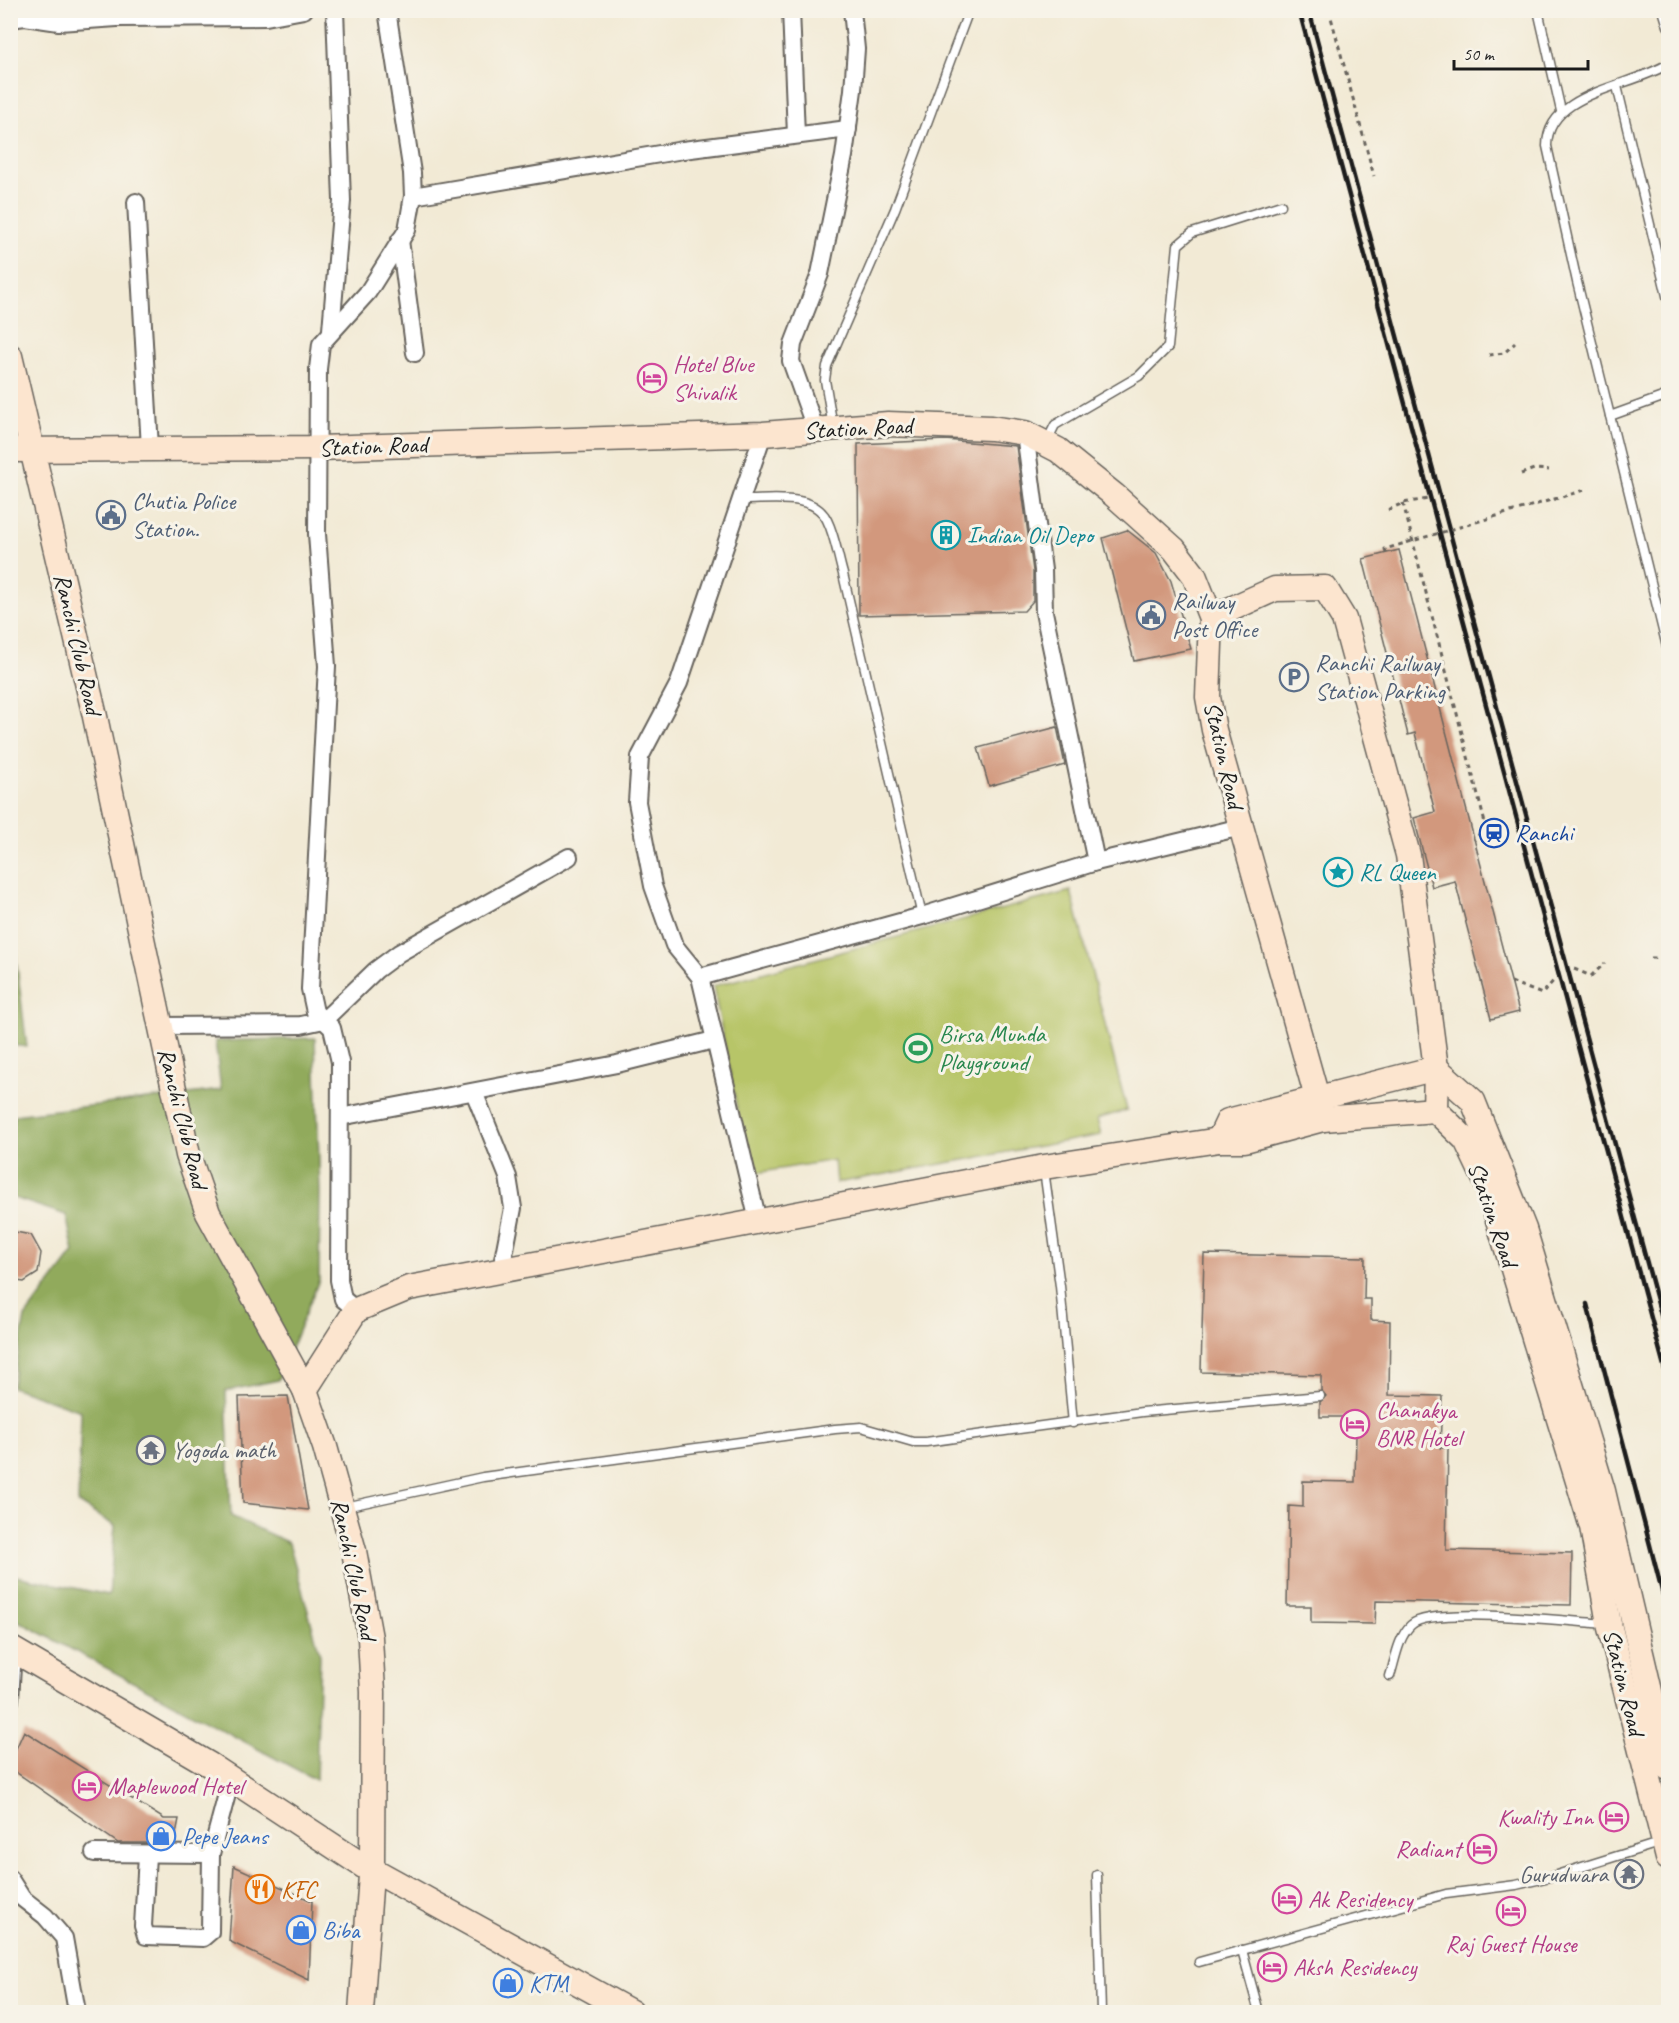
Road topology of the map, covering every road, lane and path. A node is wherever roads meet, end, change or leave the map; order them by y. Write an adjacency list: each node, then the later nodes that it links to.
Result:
1 (304, 10): 10 (street)
2 (335, 10): 23 (street)
3 (387, 10): 18 (street)
4 (791, 10): 16 (street)
5 (852, 10): 15 (street)
6 (969, 10): 30 (lane)
7 (1329, 10): 17 (path)
8 (1538, 10): 14 (lane)
9 (1663, 10): 11 (lane)
10 (10, 19)
11 (1668, 26)
12 (1668, 64): 13 (lane)
13 (1617, 86): 14 (lane); 22 (lane)
14 (1561, 111): 29 (lane)
15 (848, 129): 16 (street); 30 (street)
16 (795, 135): 18 (street)
17 (1374, 176)
18 (413, 196): 21 (street)
19 (136, 202): 33 (street)
20 (1281, 205): 32 (lane)
21 (400, 240): 23 (street); 25 (street)
22 (1668, 300)
23 (331, 330): 34 (street)
24 (1515, 343): 26 (path)
25 (415, 353)
26 (1489, 355)
27 (10, 356): 35 (street, Ranchi Club Road)
28 (1668, 395): 29 (lane)
29 (1610, 416): 45 (lane)
30 (824, 428): 31 (street, Station Road); 32 (street, Station Road)
31 (763, 434): 34 (street, Station Road); 40 (street)
32 (1035, 438): 44 (street, Station Road); 49 (street)
33 (150, 448): 34 (street, Station Road); 35 (street, Station Road)
34 (318, 448): 58 (street)
35 (21, 449): 59 (street, Ranchi Club Road)
36 (1549, 470): 37 (path)
37 (1521, 474)
38 (1585, 490): 43 (path, bridge)
39 (1428, 499): 41 (path)
40 (740, 500): 50 (lane); 55 (street)
41 (1403, 503): 42 (path); 47 (path)
42 (1388, 510)
43 (1386, 554)
44 (1211, 618): 46 (street, Station Road); 61 (street)
45 (1668, 651)
46 (1241, 827): 49 (street); 63 (street, Station Road)
47 (1474, 840)
48 (569, 857): 58 (street)
49 (1096, 862): 50 (street)
50 (922, 916): 55 (street)
51 (1668, 953): 52 (path)
52 (1652, 958)
53 (1605, 963): 54 (path)
54 (1574, 969)
55 (700, 977): 60 (street)
56 (1555, 979): 57 (path)
57 (1511, 982)
58 (324, 1020): 59 (street); 65 (street)
59 (161, 1026): 70 (street, Ranchi Club Road)
60 (714, 1040): 62 (street); 67 (street)
61 (1436, 1068): 63 (street); 64 (street); 78 (street)
62 (474, 1092): 65 (street); 68 (street)
63 (1320, 1108): 64 (street); 66 (street)
64 (1435, 1110): 74 (street, Station Road)
65 (340, 1117): 69 (street)
66 (1044, 1167): 67 (street); 72 (lane)
67 (758, 1221): 68 (street)
68 (501, 1270): 69 (street)
69 (356, 1310): 70 (street)
70 (305, 1390): 73 (street, Ranchi Club Road)
71 (1320, 1396): 72 (lane)
72 (1073, 1423): 73 (lane)
73 (342, 1508): 84 (street, Ranchi Club Road)
74 (1609, 1624): 76 (lane); 80 (street, Station Road)
75 (12, 1649): 77 (street); 79 (street)
76 (1390, 1676)
77 (10, 1701)
78 (1668, 1768)
79 (231, 1779): 82 (street); 84 (street)
80 (1666, 1850): 87 (lane)
81 (94, 1853): 83 (street)
82 (211, 1854): 83 (street); 83 (street)
83 (147, 1855)
84 (371, 1870): 90 (street, Ranchi Club Road); 91 (street)
85 (1097, 1875): 92 (lane)
86 (10, 1880): 89 (street)
87 (1242, 1950): 88 (lane); 93 (lane)
88 (1199, 1962)
89 (77, 2013)
90 (361, 2013)
91 (631, 2013)
92 (1101, 2013)
93 (1259, 2013)

